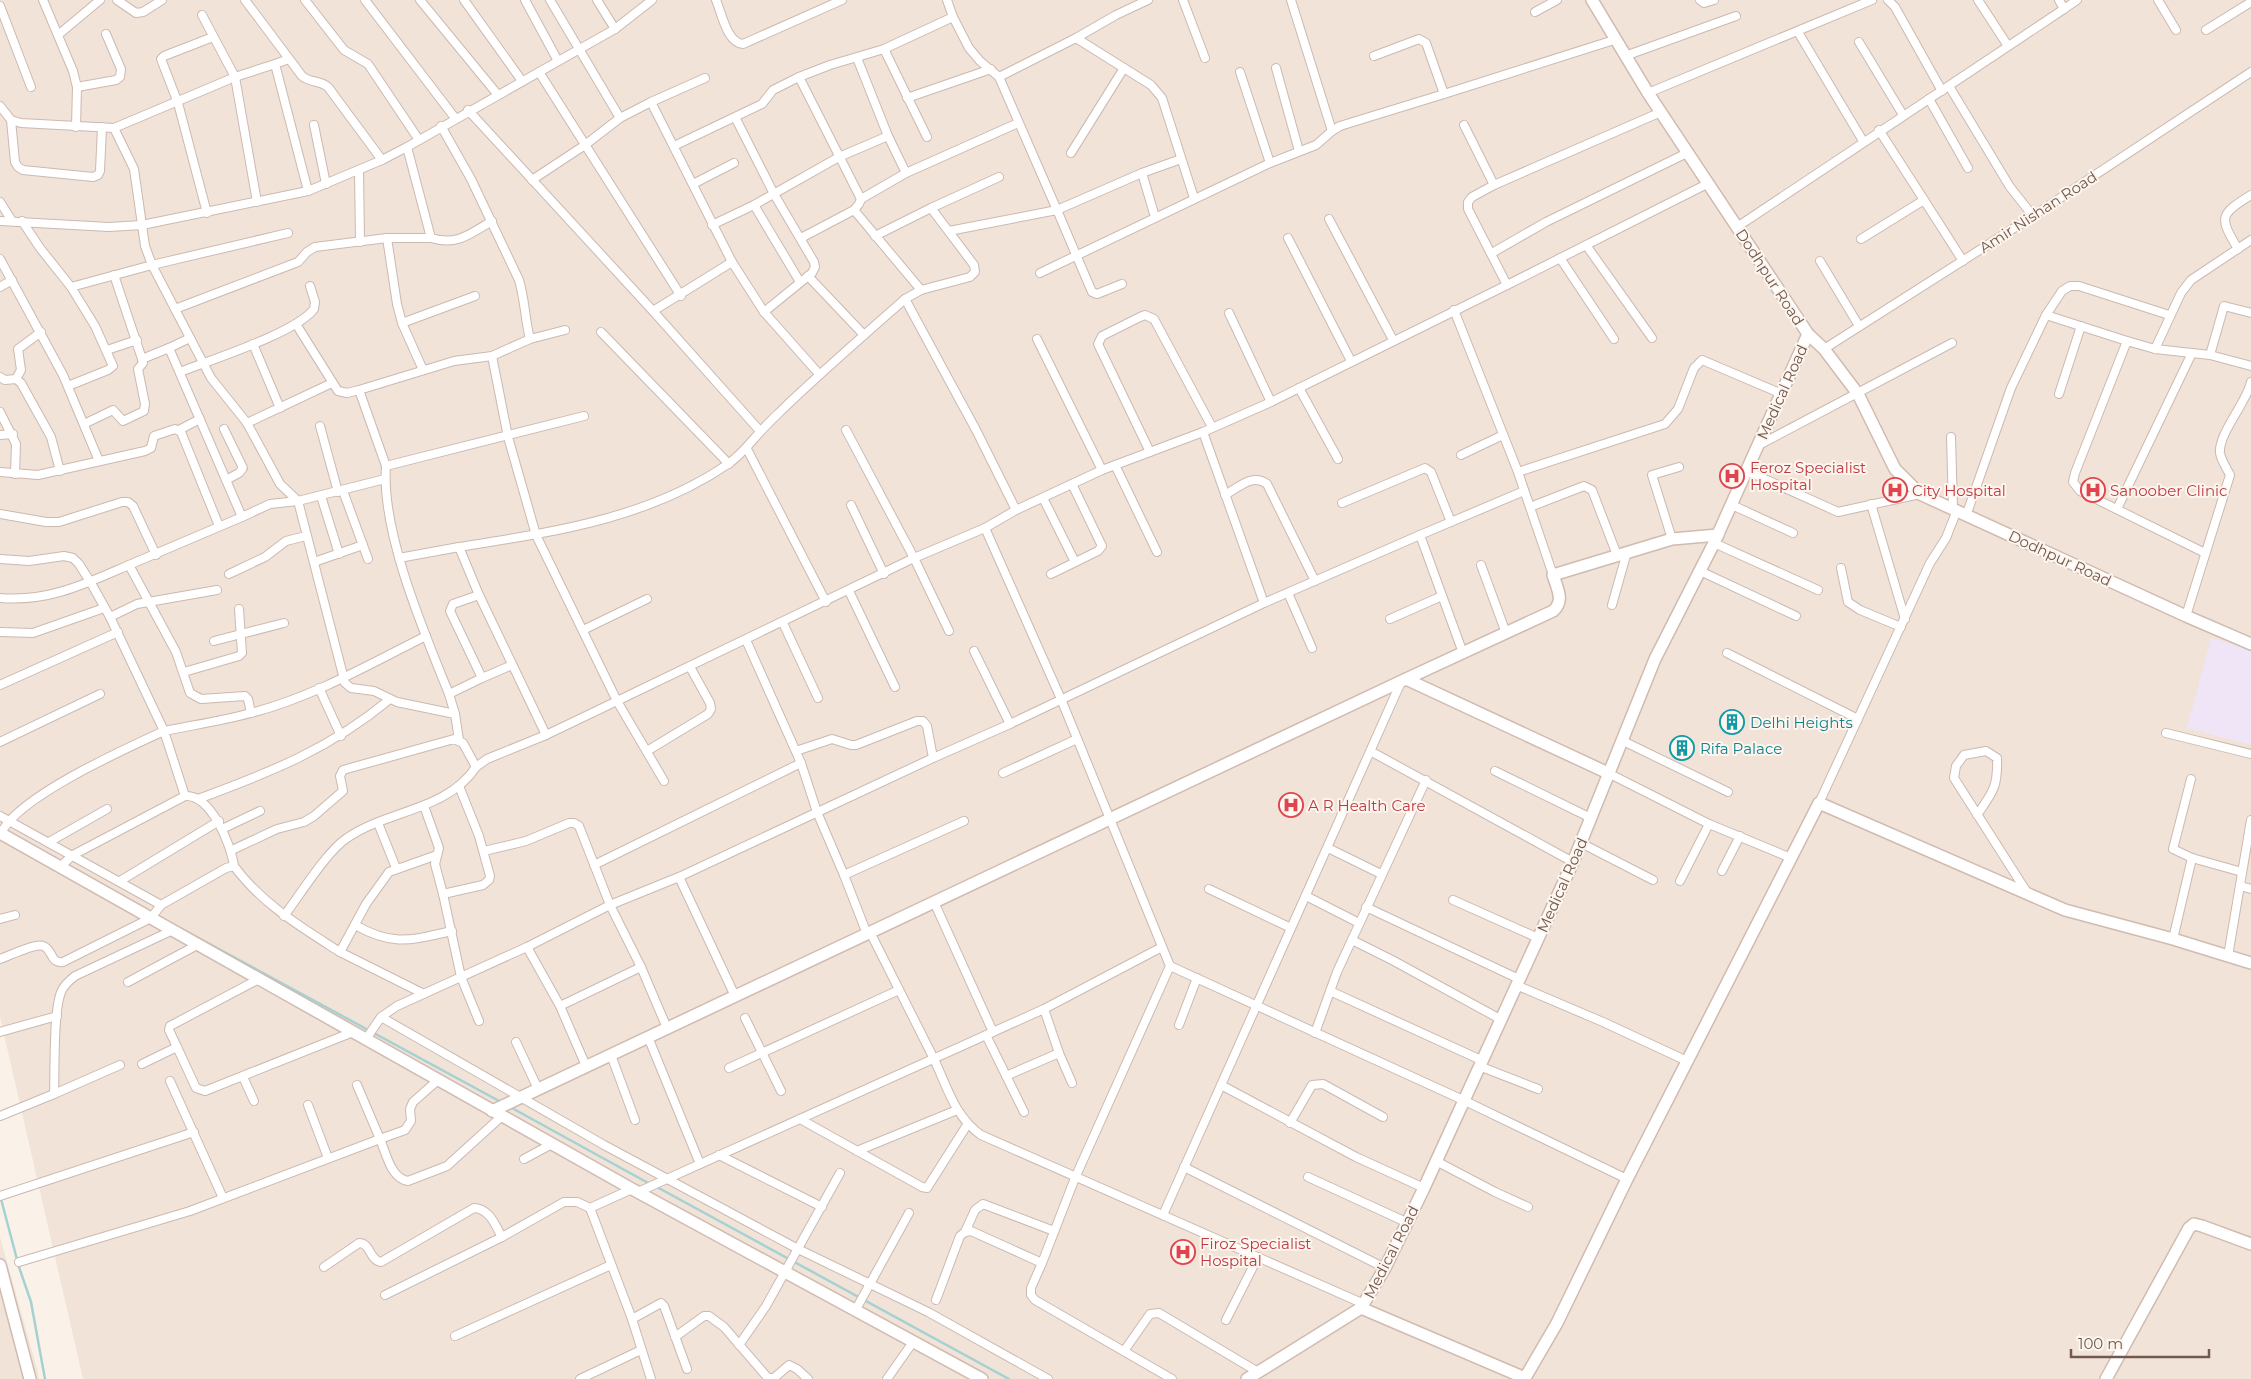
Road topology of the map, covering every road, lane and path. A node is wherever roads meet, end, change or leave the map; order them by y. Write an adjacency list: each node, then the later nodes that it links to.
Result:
1 (43, 0): 42 (street)
2 (100, 0): 42 (street)
3 (118, 0): 4 (street)
4 (162, 0)
5 (246, 0): 54 (street)
6 (306, 0): 98 (street)
7 (365, 0): 84 (street)
8 (420, 0): 74 (street)
9 (464, 0): 67 (street)
10 (525, 0): 55 (street)
11 (550, 0): 48 (street)
12 (597, 0): 37 (street)
13 (652, 0): 37 (street)
14 (716, 0): 15 (street)
15 (842, 0)
16 (947, 0): 36 (street)
17 (1148, 0): 44 (street)
18 (1183, 0): 53 (street)
19 (1291, 0): 95 (street)
20 (1557, 0): 33 (street)
21 (1592, 0): 45 (street, Dodhpur Road)
22 (1700, 0): 23 (street)
23 (1714, 0)
24 (1872, 0): 40 (street)
25 (1888, 0): 71 (street)
26 (1978, 0): 47 (street)
27 (2059, 0): 32 (street)
28 (2077, 0): 32 (street)
29 (2158, 0): 38 (street)
30 (2251, 2): 39 (street)
31 (0, 6): 70 (street)
32 (2064, 8): 47 (street)
33 (1535, 12)
34 (202, 15): 43 (street)
35 (1736, 16): 51 (street)
36 (953, 17): 49 (street); 59 (street)
37 (614, 28): 48 (street)
38 (2176, 30)
39 (2206, 30)
40 (1798, 32): 72 (street); 99 (street)
41 (106, 34): 68 (street)
42 (58, 35): 68 (street)
43 (214, 37): 65 (street); 78 (street)
44 (1076, 38): 57 (street); 64 (street)
45 (1614, 40): 51 (street, Dodhpur Road); 73 (street)
46 (1859, 42): 82 (street)
47 (2008, 46): 69 (street)
48 (579, 49): 55 (street); 85 (street)
49 (884, 49): 52 (street); 75 (street)
50 (1374, 56): 73 (street)
51 (1625, 56): 72 (street, Dodhpur Road)
52 (857, 58): 63 (street); 96 (street)
53 (1205, 58)
54 (289, 59): 56 (street); 108 (street)
55 (558, 61): 60 (street)
56 (276, 64): 65 (street); 121 (street)
57 (1124, 68): 104 (street); 107 (street)
58 (1276, 68): 103 (street)
59 (991, 69): 64 (street); 75 (street)
60 (539, 72): 67 (street); 100 (street)
61 (1240, 72): 110 (street)
62 (2251, 72): 134 (street, Amir Nishan Road)
63 (799, 77): 83 (street); 106 (street)
64 (999, 77): 87 (street)
65 (235, 78): 78 (street); 128 (street)
66 (704, 78): 77 (street)
67 (522, 81): 74 (street)
68 (78, 86): 91 (street)
69 (1949, 86): 71 (street); 134 (street)
70 (31, 87)
71 (1942, 91): 76 (street)
72 (1648, 93): 81 (street, Dodhpur Road)
73 (1444, 94): 95 (street)
74 (498, 95): 80 (street)
75 (908, 98): 97 (street)
76 (1929, 99): 82 (street); 111 (street)
77 (651, 102): 85 (street); 101 (street)
78 (178, 103): 93 (street); 133 (street)
79 (0, 106): 86 (street)
80 (468, 110): 84 (street); 116 (street)
81 (1661, 112): 105 (street, Dodhpur Road); 120 (street)
82 (1903, 115): 94 (street)
83 (735, 117): 101 (street); 122 (street)
84 (455, 118): 90 (street)
85 (620, 118): 100 (street)
86 (11, 120): 91 (street); 92 (street)
87 (1018, 123): 114 (street); 132 (street)
88 (314, 125): 117 (street)
89 (1464, 125): 120 (street)
90 (441, 126): 98 (street); 140 (street)
91 (76, 127): 92 (street)
92 (102, 128): 93 (street)
93 (114, 128): 141 (street)
94 (1880, 130): 99 (street); 126 (street)
95 (1332, 131): 103 (street)
96 (888, 136): 106 (street); 114 (street)
97 (927, 137)
98 (419, 140): 102 (street)
99 (1863, 141): 143 (street)
100 (585, 145): 116 (street); 176 (street)
101 (674, 146): 118 (street)
102 (407, 147): 108 (street); 148 (street)
103 (1299, 151): 110 (street)
104 (1071, 153)
105 (1687, 154): 119 (street, Dodhpur Road); 156 (street)
106 (838, 157): 122 (street); 125 (street)
107 (1181, 159): 113 (street); 124 (street)
108 (382, 160): 112 (street)
109 (734, 163): 118 (street)
110 (1270, 163): 124 (street)
111 (1968, 168)
112 (358, 170): 117 (street); 153 (street)
113 (1142, 173): 132 (street); 135 (street)
114 (906, 174): 125 (street)
115 (999, 177): 130 (street)
116 (532, 180): 180 (street)
117 (326, 184): 121 (street)
118 (693, 184): 142 (street)
119 (1707, 184): 143 (street, Dodhpur Road); 154 (street)
120 (1494, 185): 156 (street)
121 (308, 191): 128 (street)
122 (774, 194): 129 (street); 149 (street)
123 (2251, 194): 155 (street)
124 (1194, 198): 135 (street)
125 (861, 199): 131 (street)
126 (1924, 200): 151 (street); 161 (street)
127 (0, 202): 138 (street)
128 (257, 202): 133 (street)
129 (754, 205): 142 (street); 168 (street)
130 (931, 208): 144 (street); 146 (street)
131 (854, 210): 146 (street); 149 (street)
132 (1057, 210): 144 (street); 157 (street)
133 (207, 213): 141 (street)
134 (2033, 216): 161 (street, Amir Nishan Road)
135 (1155, 217): 157 (street)
136 (1329, 220): 201 (street)
137 (0, 221): 138 (street)
138 (12, 221): 139 (street)
139 (22, 221): 141 (street); 173 (street)
140 (492, 222): 148 (street); 198 (street)
141 (142, 225): 163 (street)
142 (712, 225): 162 (street)
143 (1737, 226): 193 (street, Dodhpur Road)
144 (949, 231): 174 (street)
145 (288, 233): 163 (street)
146 (875, 236): 174 (street)
147 (387, 238): 148 (street); 153 (street); 186 (street)
148 (431, 238)
149 (801, 238): 166 (street)
150 (1288, 238): 213 (street)
151 (1861, 239)
152 (2251, 240): 155 (street)
153 (360, 242): 178 (street)
154 (1586, 245): 158 (street); 197 (street)
155 (2238, 248): 185 (street)
156 (1492, 253): 170 (street)
157 (1077, 256): 164 (street); 169 (street)
158 (1560, 258): 170 (street); 199 (street)
159 (0, 259): 167 (street)
160 (1820, 261): 188 (street)
161 (1963, 261): 188 (street, Amir Nishan Road)
162 (732, 262): 176 (street); 181 (street)
163 (152, 265): 165 (street); 178 (street)
164 (1040, 273)
165 (114, 275): 173 (street); 200 (street)
166 (808, 276): 168 (street); 194 (street)
167 (12, 280): 172 (street); 191 (street)
168 (800, 282): 181 (street)
169 (1122, 284)
170 (1507, 285): 179 (street)
171 (310, 286): 187 (street)
172 (0, 287)
173 (71, 287): 208 (street)
174 (921, 290): 177 (street)
175 (475, 296): 186 (street)
176 (681, 296): 180 (street)
177 (905, 299): 194 (street); 280 (street)
178 (174, 309): 195 (street)
179 (1454, 310): 201 (street); 244 (street)
180 (653, 311): 241 (street)
181 (764, 312): 218 (street)
182 (1229, 313): 229 (street)
183 (2251, 313): 210 (street)
184 (2046, 314): 185 (street); 189 (street); 281 (street)
185 (2169, 315): 207 (street)
186 (402, 323): 216 (street)
187 (296, 324): 204 (street); 222 (street)
188 (1859, 326): 206 (street, Amir Nishan Road)
189 (2080, 326): 202 (street); 228 (street)
190 (564, 330): 198 (street)
191 (41, 332): 220 (street); 223 (street)
192 (601, 332): 254 (street)
193 (1808, 334): 206 (street, Dodhpur Road); 226 (street, Medical Road)
194 (864, 335): 218 (street)
195 (190, 338): 205 (street); 214 (street)
196 (1037, 338): 258 (street)
197 (1652, 338)
198 (530, 339): 211 (street)
199 (1614, 339)
200 (137, 340): 208 (street); 212 (street)
201 (1393, 340): 213 (street)
202 (2127, 341): 207 (street); 279 (street)
203 (1952, 343): 227 (street)
204 (253, 344): 214 (street); 230 (street)
205 (169, 348): 212 (street); 217 (street)
206 (1824, 349): 227 (street, Dodhpur Road)
207 (2154, 349): 209 (street)
208 (107, 350): 223 (street)
209 (2192, 353): 210 (street); 279 (street)
210 (2210, 355): 215 (street)
211 (492, 356): 216 (street); 246 (street)
212 (142, 359): 235 (street)
213 (1351, 361): 224 (street)
214 (203, 363): 217 (street); 234 (street)
215 (2251, 366)
216 (423, 370): 225 (street)
217 (180, 372): 233 (street)
218 (820, 374): 241 (street)
219 (0, 377): 220 (street)
220 (16, 379): 259 (street)
221 (2251, 382): 297 (street)
222 (332, 383): 225 (street); 230 (street)
223 (68, 386): 235 (street)
224 (1299, 388): 229 (street); 252 (street)
225 (359, 390): 256 (street)
226 (1782, 394): 248 (street, Medical Road); 262 (street)
227 (1858, 394): 248 (street); 269 (street, Dodhpur Road)
228 (2059, 394)
229 (1271, 402): 237 (street)
230 (280, 408): 234 (street)
231 (0, 412): 243 (street)
232 (584, 416): 246 (street)
233 (200, 419): 239 (street); 265 (street)
234 (247, 423): 273 (street)
235 (84, 424): 253 (street)
236 (320, 426): 267 (street)
237 (1212, 427): 242 (street); 250 (street)
238 (224, 429): 265 (street)
239 (179, 430): 253 (street); 285 (street)
240 (846, 430): 301 (street)
241 (760, 431): 249 (street)
242 (1202, 432): 250 (street); 270 (street)
243 (12, 434): 245 (street); 263 (street)
244 (1503, 434): 251 (street); 262 (street)
245 (0, 435)
246 (508, 437): 256 (street); 288 (street)
247 (1951, 437): 281 (street)
248 (1759, 446): 260 (street, Medical Road)
249 (747, 449): 254 (street); 325 (street)
250 (1150, 452): 255 (street)
251 (1461, 456)
252 (1338, 459)
253 (99, 461): 259 (street)
254 (729, 464): 288 (street)
255 (1115, 465): 258 (street); 295 (street)
256 (386, 466): 264 (street)
257 (1679, 467): 291 (street)
258 (1102, 470): 266 (street)
259 (60, 471): 263 (street)
260 (1747, 471): 275 (street); 277 (street, Medical Road)
261 (0, 472): 263 (street)
262 (1518, 472): 268 (street)
263 (15, 474)
264 (385, 479): 267 (street); 300 (street)
265 (226, 480): 283 (street)
266 (1072, 484): 272 (street); 305 (street)
267 (341, 491): 271 (street); 293 (street)
268 (1524, 491): 278 (street); 284 (street)
269 (1920, 494): 275 (street); 281 (street, Dodhpur Road)
270 (1225, 495): 314 (street); 326 (street)
271 (321, 496): 273 (street); 298 (street)
272 (1044, 498): 280 (street); 305 (street)
273 (298, 501): 283 (street); 290 (street)
274 (1342, 503): 284 (street)
275 (1870, 504): 334 (street)
276 (851, 505): 311 (street)
277 (1732, 505): 287 (street); 292 (street, Medical Road)
278 (1530, 507): 296 (street); 313 (street)
279 (2117, 509): 297 (street)
280 (1016, 510): 286 (street)
281 (1959, 511): 331 (street, Dodhpur Road); 334 (street)
282 (0, 514): 299 (street)
283 (242, 516): 285 (street)
284 (1451, 522): 289 (street)
285 (219, 526): 299 (street)
286 (984, 528): 301 (street); 365 (street)
287 (1793, 533)
288 (536, 534): 294 (street); 338 (street)
289 (1420, 535): 314 (street); 321 (street)
290 (306, 536): 304 (street); 310 (street)
291 (1672, 539): 292 (street); 296 (street)
292 (1716, 539): 309 (street, Medical Road); 317 (street)
293 (363, 545): 298 (street); 303 (street)
294 (459, 547): 300 (street); 320 (street)
295 (1157, 552)
296 (1622, 553): 313 (street); 327 (street)
297 (2205, 553): 331 (street)
298 (339, 554): 304 (street)
299 (156, 555): 306 (street)
300 (399, 558): 344 (street)
301 (914, 558): 311 (street); 339 (street)
302 (0, 559): 315 (street)
303 (368, 559)
304 (314, 562): 355 (street)
305 (1076, 562): 312 (street)
306 (129, 565): 315 (street); 324 (street)
307 (1481, 565): 342 (street)
308 (1841, 568): 337 (street)
309 (1700, 571): 330 (street); 377 (street, Medical Road)
310 (229, 574)
311 (884, 574): 318 (street)
312 (1051, 574)
313 (1553, 575): 342 (street)
314 (1315, 581): 319 (street)
315 (91, 583): 322 (street); 328 (street)
316 (216, 590): 324 (street)
317 (1818, 590)
318 (849, 591): 325 (street); 359 (street)
319 (1288, 593): 326 (street); 348 (street)
320 (479, 595): 352 (street); 356 (street)
321 (1442, 596): 333 (street); 351 (street)
322 (0, 598)
323 (647, 598): 338 (street)
324 (150, 602): 332 (street); 354 (street)
325 (826, 602): 336 (street)
326 (1264, 603): 365 (street)
327 (1612, 605)
328 (104, 608): 332 (street); 340 (street)
329 (239, 609): 343 (street)
330 (1796, 616)
331 (2186, 616): 347 (street, Dodhpur Road)
332 (110, 617): 341 (street)
333 (1390, 619)
334 (1904, 619): 337 (street)
335 (284, 623): 343 (street)
336 (783, 623): 345 (street); 363 (street)
337 (1901, 627): 369 (street)
338 (583, 630): 366 (street)
339 (949, 631)
340 (0, 632)
341 (118, 632): 358 (street); 371 (street)
342 (1506, 633): 351 (street)
343 (241, 634): 346 (street); 354 (street)
344 (426, 636): 355 (street); 362 (street)
345 (746, 640): 353 (street); 380 (street)
346 (214, 641)
347 (2251, 644)
348 (1312, 648)
349 (974, 651): 370 (street)
350 (1727, 653): 369 (street)
351 (1463, 654): 357 (street)
352 (512, 665): 356 (street); 373 (street)
353 (690, 667): 366 (street); 379 (street)
354 (184, 672): 367 (street)
355 (343, 678): 360 (street); 364 (street)
356 (482, 678): 362 (street)
357 (1404, 681): 381 (street); 388 (street); 404 (street)
358 (0, 685)
359 (895, 687)
360 (319, 688): 367 (street); 374 (street)
361 (100, 694): 378 (street)
362 (449, 694): 368 (street)
363 (818, 698)
364 (390, 699): 368 (street); 374 (street)
365 (1061, 699): 370 (street); 375 (street)
366 (617, 701): 373 (street); 379 (street)
367 (251, 713): 371 (street)
368 (455, 714): 376 (street)
369 (1858, 719): 396 (street)
370 (1010, 724): 383 (street)
371 (164, 732): 394 (street); 410 (street)
372 (2166, 733): 382 (street)
373 (546, 735): 385 (street)
374 (341, 736): 395 (street)
375 (1077, 739): 387 (street); 404 (street)
376 (459, 740): 385 (street); 415 (street)
377 (1621, 740): 388 (street, Medical Road); 393 (street)
378 (0, 742)
379 (647, 751): 390 (street)
380 (796, 751): 383 (street); 384 (street)
381 (1372, 752): 391 (street); 414 (street)
382 (2251, 754)
383 (933, 758): 400 (street)
384 (801, 763): 400 (street); 422 (street)
385 (476, 767): 392 (street)
386 (1495, 771): 403 (street)
387 (1003, 773)
388 (1608, 774): 403 (street, Medical Road); 408 (street)
389 (2191, 779): 420 (street)
390 (664, 780)
391 (1426, 780): 421 (street); 428 (street)
392 (459, 786): 397 (street); 416 (street)
393 (1728, 792)
394 (185, 796): 395 (street); 417 (street)
395 (198, 799): 409 (street)
396 (1819, 803): 419 (street); 438 (street)
397 (424, 806): 407 (street); 418 (street)
398 (107, 809): 412 (street)
399 (260, 811): 409 (street)
400 (817, 812): 429 (street); 430 (street)
401 (1977, 815): 401 (street); 438 (street)
402 (0, 816): 410 (street)
403 (1591, 818): 413 (street, Medical Road)
404 (1109, 820): 441 (street); 459 (street)
405 (2251, 820): 427 (street)
406 (964, 821): 429 (street)
407 (378, 823): 425 (street); 446 (street)
408 (1709, 824): 411 (street); 432 (street)
409 (220, 825): 415 (street); 433 (street)
410 (4, 828): 412 (street); 423 (street)
411 (1740, 836): 419 (street); 426 (street)
412 (49, 842): 417 (street)
413 (1581, 843): 421 (street, Medical Road); 431 (street)
414 (1328, 848): 428 (street); 439 (street)
415 (232, 850): 424 (street)
416 (484, 851): 422 (street); 437 (street)
417 (73, 855): 423 (street); 433 (street)
418 (437, 855): 425 (street); 437 (street)
419 (1790, 858): 497 (street)
420 (2192, 858): 427 (street); 455 (street)
421 (1574, 862): 454 (street, Medical Road)
422 (594, 865): 442 (street)
423 (61, 866): 444 (street)
424 (234, 866): 444 (street); 446 (street)
425 (396, 868): 449 (street)
426 (1722, 871)
427 (2242, 872): 434 (street)
428 (1381, 874): 443 (street)
429 (844, 875): 453 (street)
430 (679, 878): 442 (street); 474 (street)
431 (1653, 880)
432 (1680, 881)
433 (120, 882): 444 (street)
434 (2240, 886): 435 (street); 461 (street)
435 (2251, 888)
436 (1209, 889): 450 (street)
437 (444, 894): 452 (street)
438 (2028, 894): 455 (street)
439 (1306, 896): 448 (street); 450 (street)
440 (1453, 900): 454 (street)
441 (934, 902): 453 (street); 488 (street)
442 (610, 905): 458 (street); 465 (street)
443 (1366, 907): 448 (street); 470 (street)
444 (157, 910): 451 (street); 462 (street)
445 (15, 915): 447 (street)
446 (284, 916): 460 (street)
447 (0, 919)
448 (1359, 923): 456 (street)
449 (355, 925): 452 (street); 460 (street)
450 (1291, 928): 476 (street)
451 (173, 930): 457 (street); 478 (street)
452 (452, 931): 466 (street)
453 (868, 933): 471 (street); 474 (street)
454 (1538, 938): 470 (street, Medical Road)
455 (2173, 938): 461 (street)
456 (1352, 940): 472 (street); 481 (street)
457 (198, 944): 468 (street); 469 (street)
458 (527, 947): 466 (street); 475 (street)
459 (1162, 947): 464 (street); 477 (street)
460 (340, 952): 473 (street)
461 (2228, 956): 463 (street)
462 (0, 959)
463 (2251, 963)
464 (1170, 966): 467 (street); 539 (street)
465 (641, 967): 475 (street); 484 (street)
466 (461, 977): 473 (street); 482 (street)
467 (1197, 978): 476 (street); 483 (street)
468 (259, 979): 486 (street); 492 (street)
469 (128, 982)
470 (1517, 982): 481 (street, Medical Road); 497 (street)
471 (899, 990): 493 (street); 496 (street)
472 (1330, 991): 487 (street); 498 (street)
473 (424, 994): 479 (street)
474 (735, 996): 484 (street)
475 (560, 1006): 501 (street)
476 (1257, 1006): 487 (street); 508 (street)
477 (1044, 1009): 488 (street); 494 (street)
478 (57, 1016): 485 (street); 513 (street)
479 (381, 1017): 489 (street); 514 (street)
480 (745, 1018): 493 (street)
481 (1500, 1019): 498 (street, Medical Road)
482 (478, 1022)
483 (1178, 1025)
484 (667, 1028): 490 (street)
485 (0, 1032)
486 (353, 1032): 489 (street); 503 (street)
487 (1315, 1033): 515 (street)
488 (990, 1034): 496 (street); 504 (street)
489 (368, 1037): 505 (street)
490 (648, 1037): 495 (street); 535 (street)
491 (516, 1042): 510 (street)
492 (177, 1047): 500 (street); 503 (street)
493 (763, 1053): 502 (street); 512 (street)
494 (1059, 1053): 504 (street); 507 (street)
495 (611, 1055): 501 (street); 524 (street)
496 (934, 1059): 518 (street); 523 (street)
497 (1687, 1061): 541 (street)
498 (1480, 1063): 511 (street); 515 (street, Medical Road)
499 (120, 1064): 513 (street)
500 (142, 1064)
501 (586, 1066): 510 (street)
502 (729, 1068)
503 (243, 1076): 516 (street)
504 (1006, 1076): 519 (street)
505 (438, 1080): 520 (street); 528 (street)
506 (170, 1081): 527 (street)
507 (1072, 1083)
508 (1221, 1085): 525 (street); 536 (street)
509 (357, 1086): 528 (street)
510 (538, 1089): 514 (street)
511 (1538, 1089)
512 (781, 1091)
513 (54, 1094): 521 (street)
514 (512, 1100): 520 (street); 540 (street)
515 (1463, 1100): 534 (street, Medical Road); 541 (street)
516 (254, 1101)
517 (308, 1105): 532 (street)
518 (957, 1110): 526 (street); 530 (street)
519 (1024, 1112)
520 (497, 1114): 528 (street); 529 (street)
521 (0, 1116)
522 (1383, 1117): 525 (street)
523 (800, 1119): 530 (street); 531 (street)
524 (635, 1120)
525 (1290, 1123): 542 (street)
526 (967, 1125): 530 (street); 539 (street)
527 (194, 1132): 544 (street); 545 (street)
528 (380, 1139): 532 (street)
529 (552, 1144): 533 (street); 543 (street)
530 (857, 1150)
531 (719, 1156): 535 (street); 546 (street)
532 (328, 1158): 545 (street)
533 (524, 1159)
534 (1436, 1161): 542 (street, Medical Road); 547 (street)
535 (700, 1164): 540 (street)
536 (1184, 1167): 550 (street); 563 (street)
537 (840, 1173): 546 (street)
538 (1308, 1177): 551 (street)
539 (1075, 1178): 550 (street); 552 (street)
540 (668, 1179): 543 (street); 556 (street)
541 (1627, 1179): 569 (street)
542 (1424, 1188): 551 (street, Medical Road)
543 (635, 1191): 548 (street); 564 (street)
544 (2, 1195)
545 (223, 1198): 558 (street)
546 (822, 1207): 556 (street)
547 (1528, 1207)
548 (590, 1208): 554 (street); 561 (street)
549 (909, 1214): 565 (street)
550 (1163, 1215): 557 (street)
551 (1406, 1222): 563 (street, Medical Road)
552 (1054, 1231): 553 (street); 559 (street)
553 (965, 1232): 559 (street); 567 (street)
554 (502, 1237): 562 (street); 566 (street)
555 (2251, 1244): 590 (street)
556 (798, 1249): 564 (street); 565 (street)
557 (1258, 1257): 569 (street); 572 (street)
558 (19, 1262)
559 (1042, 1263): 578 (street)
560 (0, 1265): 568 (street)
561 (611, 1265): 571 (street); 573 (street)
562 (324, 1267)
563 (1385, 1268): 569 (street, Medical Road)
564 (785, 1273): 570 (street); 576 (street)
565 (869, 1287): 570 (street); 587 (street)
566 (385, 1295)
567 (936, 1300)
568 (5, 1302): 581 (street)
569 (1362, 1306): 580 (street, Medical Road)
570 (855, 1311): 575 (street)
571 (632, 1319): 574 (street); 577 (street)
572 (1226, 1320)
573 (455, 1336)
574 (675, 1337): 576 (street); 579 (street)
575 (913, 1342): 585 (street); 586 (street)
576 (739, 1345): 584 (street)
577 (641, 1350): 582 (street); 583 (street)
578 (1124, 1351): 580 (street); 588 (street)
579 (687, 1369)
580 (1258, 1372): 589 (street, Medical Road)
581 (30, 1379)
582 (580, 1379)
583 (651, 1379)
584 (808, 1379)
585 (887, 1379)
586 (982, 1379)
587 (1048, 1379)
588 (1172, 1379)
589 (1247, 1379)
590 (2106, 1379)

